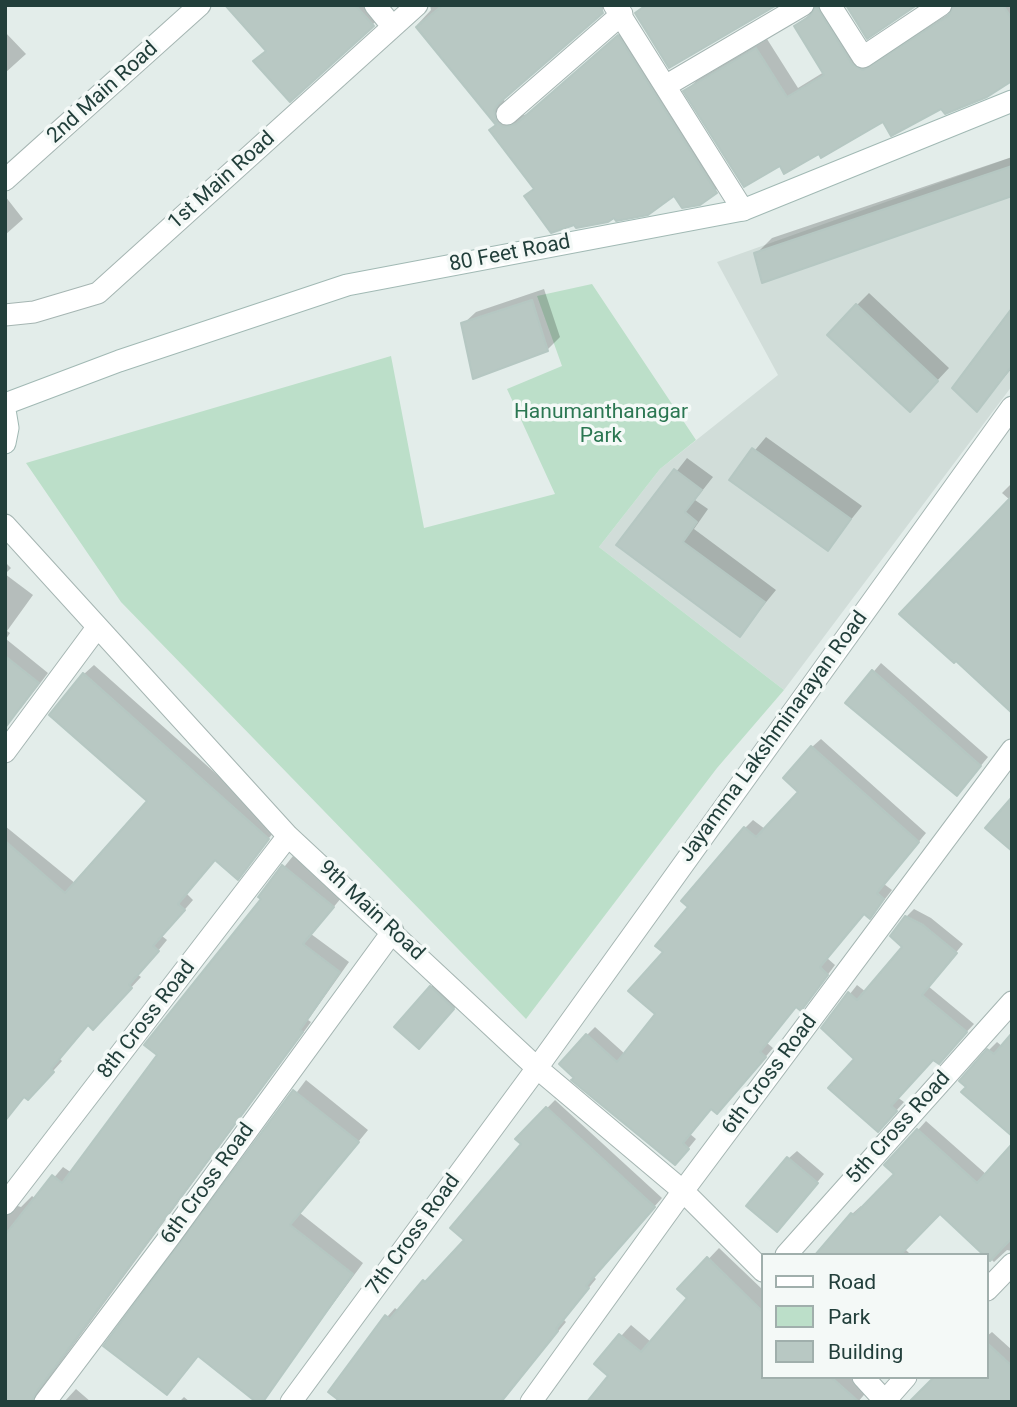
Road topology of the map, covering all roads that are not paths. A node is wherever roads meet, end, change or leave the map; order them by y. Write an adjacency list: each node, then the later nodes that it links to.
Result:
1 (200, 5): 12 (street, 2nd Main Road)
2 (375, 5): 8 (street)
3 (417, 5): 8 (street, 1st Main Road)
4 (803, 5): 9 (street)
5 (830, 5): 6 (street)
6 (941, 5)
7 (618, 10): 9 (street); 11 (street)
8 (392, 26): 14 (street, 1st Main Road)
9 (667, 85): 13 (street)
10 (1012, 101): 13 (street, 80 Feet Road)
11 (507, 114)
12 (5, 180)
13 (743, 209): 15 (street, 80 Feet Road)
14 (5, 314)
15 (5, 404)
16 (1012, 407): 26 (street, Jayamma Lakshminarayan Road)
17 (5, 410): 18 (street)
18 (5, 443)
19 (5, 525): 20 (street, 9th Main Road)
20 (96, 628): 22 (street); 23 (street, 9th Main Road)
21 (1012, 750): 27 (street, 6th Cross Road)
22 (5, 752)
23 (288, 836): 24 (street, 9th Main Road); 28 (street, 8th Cross Road)
24 (393, 931): 26 (street, 9th Main Road); 36 (street, 6th Cross Road)
25 (1012, 1002): 29 (street, 5th Cross Road)
26 (537, 1068): 27 (street, 9th Main Road); 37 (street, 7th Cross Road)
27 (683, 1191): 31 (street, 9th Main Road); 38 (street, 6th Cross Road)
28 (5, 1204)
29 (788, 1253)
30 (1012, 1264): 32 (street)
31 (762, 1269)
32 (989, 1288)
33 (865, 1379): 35 (street)
34 (904, 1379): 35 (street)
35 (885, 1401)
36 (45, 1402)
37 (291, 1402)
38 (531, 1402)

